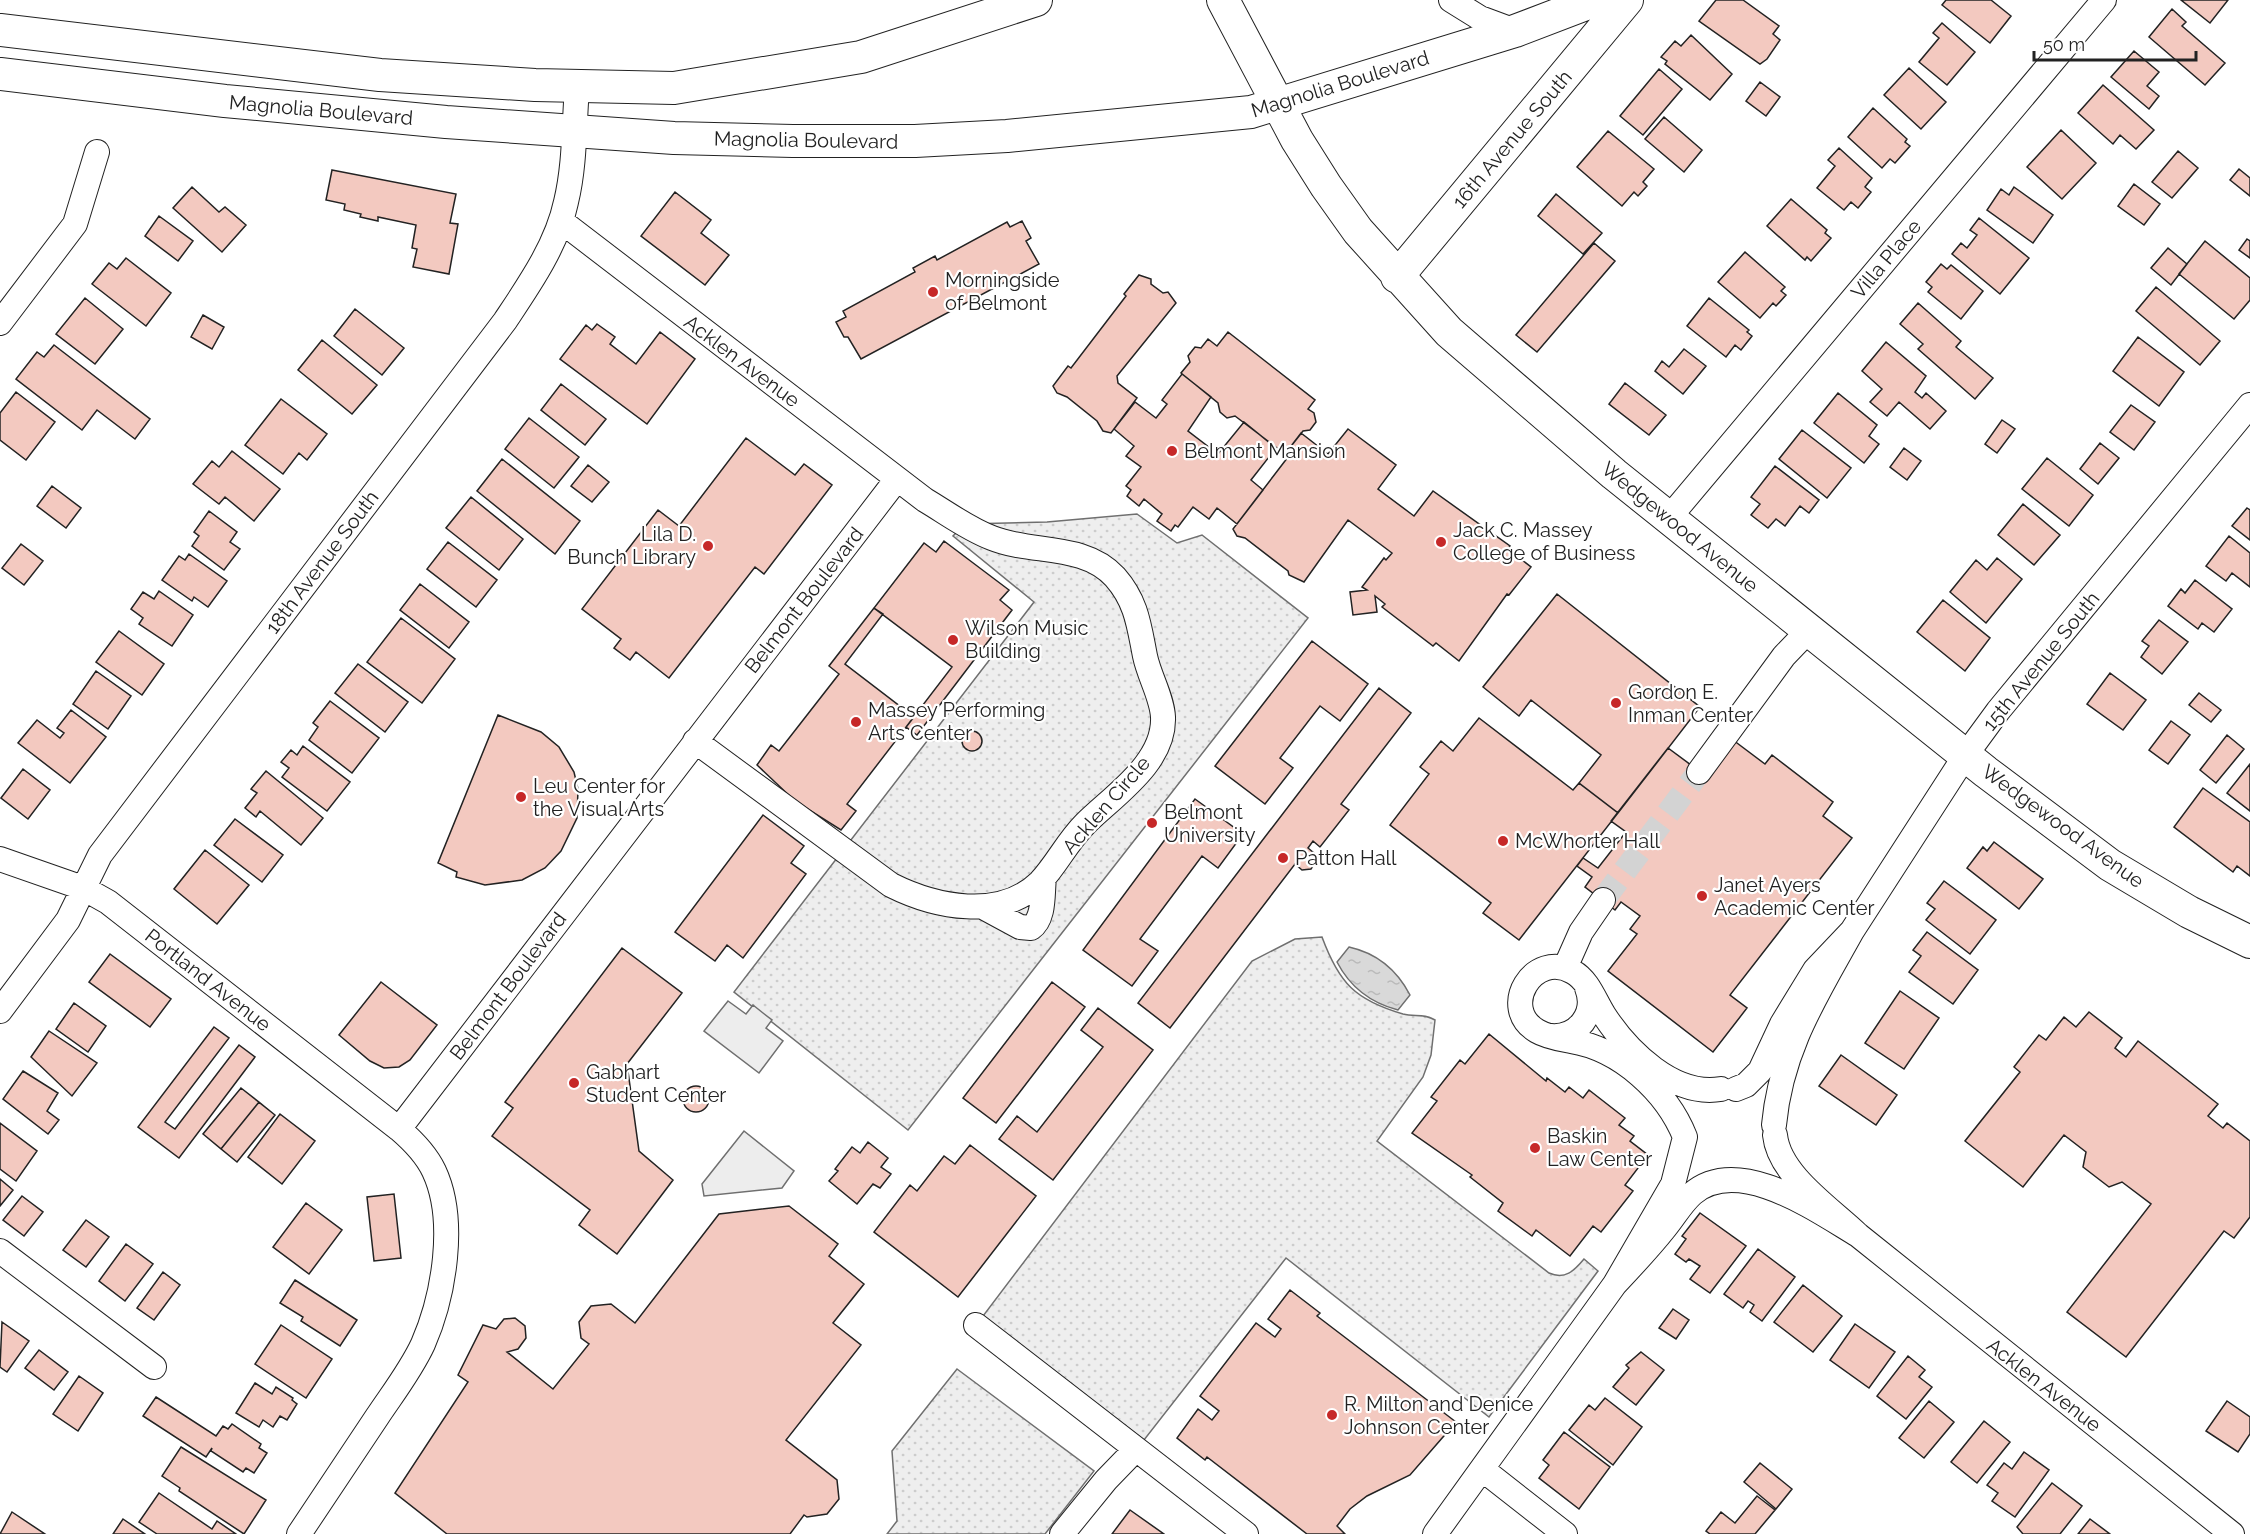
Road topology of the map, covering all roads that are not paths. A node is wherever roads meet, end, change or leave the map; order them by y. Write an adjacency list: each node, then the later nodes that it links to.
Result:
1 (1036, 0): 10 (main road, Magnolia Boulevard)
2 (1223, 0): 11 (main road, Wedgewood Avenue)
3 (1451, 0): 8 (street)
4 (1596, 0): 8 (main road, Magnolia Boulevard)
5 (1627, 0): 15 (main road, 16th Avenue South)
6 (2104, 0): 20 (street, Villa Place)
7 (0, 30): 10 (main road, Magnolia Boulevard)
8 (1515, 31): 11 (main road, Magnolia Boulevard)
9 (0, 74): 12 (main road, Magnolia Boulevard)
10 (577, 87): 12 (street, 18th Avenue South)
11 (1277, 102): 12 (main road, Magnolia Boulevard); 15 (main road, Wedgewood Avenue)
12 (574, 131): 14 (street, 18th Avenue South)
13 (97, 152): 16 (street)
14 (561, 221): 18 (street, Acklen Avenue); 27 (street, 18th Avenue South)
15 (1397, 277): 20 (main road, Wedgewood Avenue)
16 (0, 323)
17 (2250, 405): 23 (street, 15th Avenue South)
18 (897, 479): 19 (street, Acklen Avenue); 22 (street, Belmont Boulevard)
19 (925, 500): 26 (street, Acklen Circle)
20 (1668, 519): 21 (main road, Wedgewood Avenue)
21 (1808, 631): 23 (main road, Wedgewood Avenue); 24 (street)
22 (695, 741): 29 (street, Acklen Circle); 37 (street, Belmont Boulevard)
23 (1965, 756): 30 (street, 15th Avenue South); 31 (main road, Wedgewood Avenue)
24 (1699, 772)
25 (0, 859): 27 (street, Portland Avenue)
26 (1044, 878): 29 (street, Acklen Circle); 29 (street)
27 (83, 888): 34 (street, 18th Avenue South); 37 (street, Portland Avenue)
28 (1603, 900): 32 (street)
29 (983, 907)
30 (1852, 931): 36 (street, 15th Avenue South); 38 (street, 15th Avenue South)
31 (2250, 942)
32 (1565, 968): 33 (street); 35 (street)
33 (1585, 983): 35 (street); 36 (street)
34 (0, 1011)
35 (1546, 1035): 39 (street)
36 (1729, 1089): 38 (street); 39 (street)
37 (399, 1129): 48 (street)
38 (1775, 1130): 40 (street); 41 (street, Acklen Avenue)
39 (1685, 1137): 40 (street); 43 (street)
40 (1728, 1178): 41 (street, Acklen Avenue); 43 (street)
41 (1858, 1235): 53 (street, Acklen Avenue)
42 (0, 1251): 45 (street)
43 (1616, 1284): 47 (street)
44 (976, 1325): 46 (street)
45 (154, 1367)
46 (1136, 1449): 49 (street); 50 (street)
47 (1482, 1469): 51 (street); 52 (street)
48 (299, 1534)
49 (1062, 1534)
50 (1246, 1534)
51 (1435, 1534)
52 (1565, 1534)
53 (2232, 1534)

